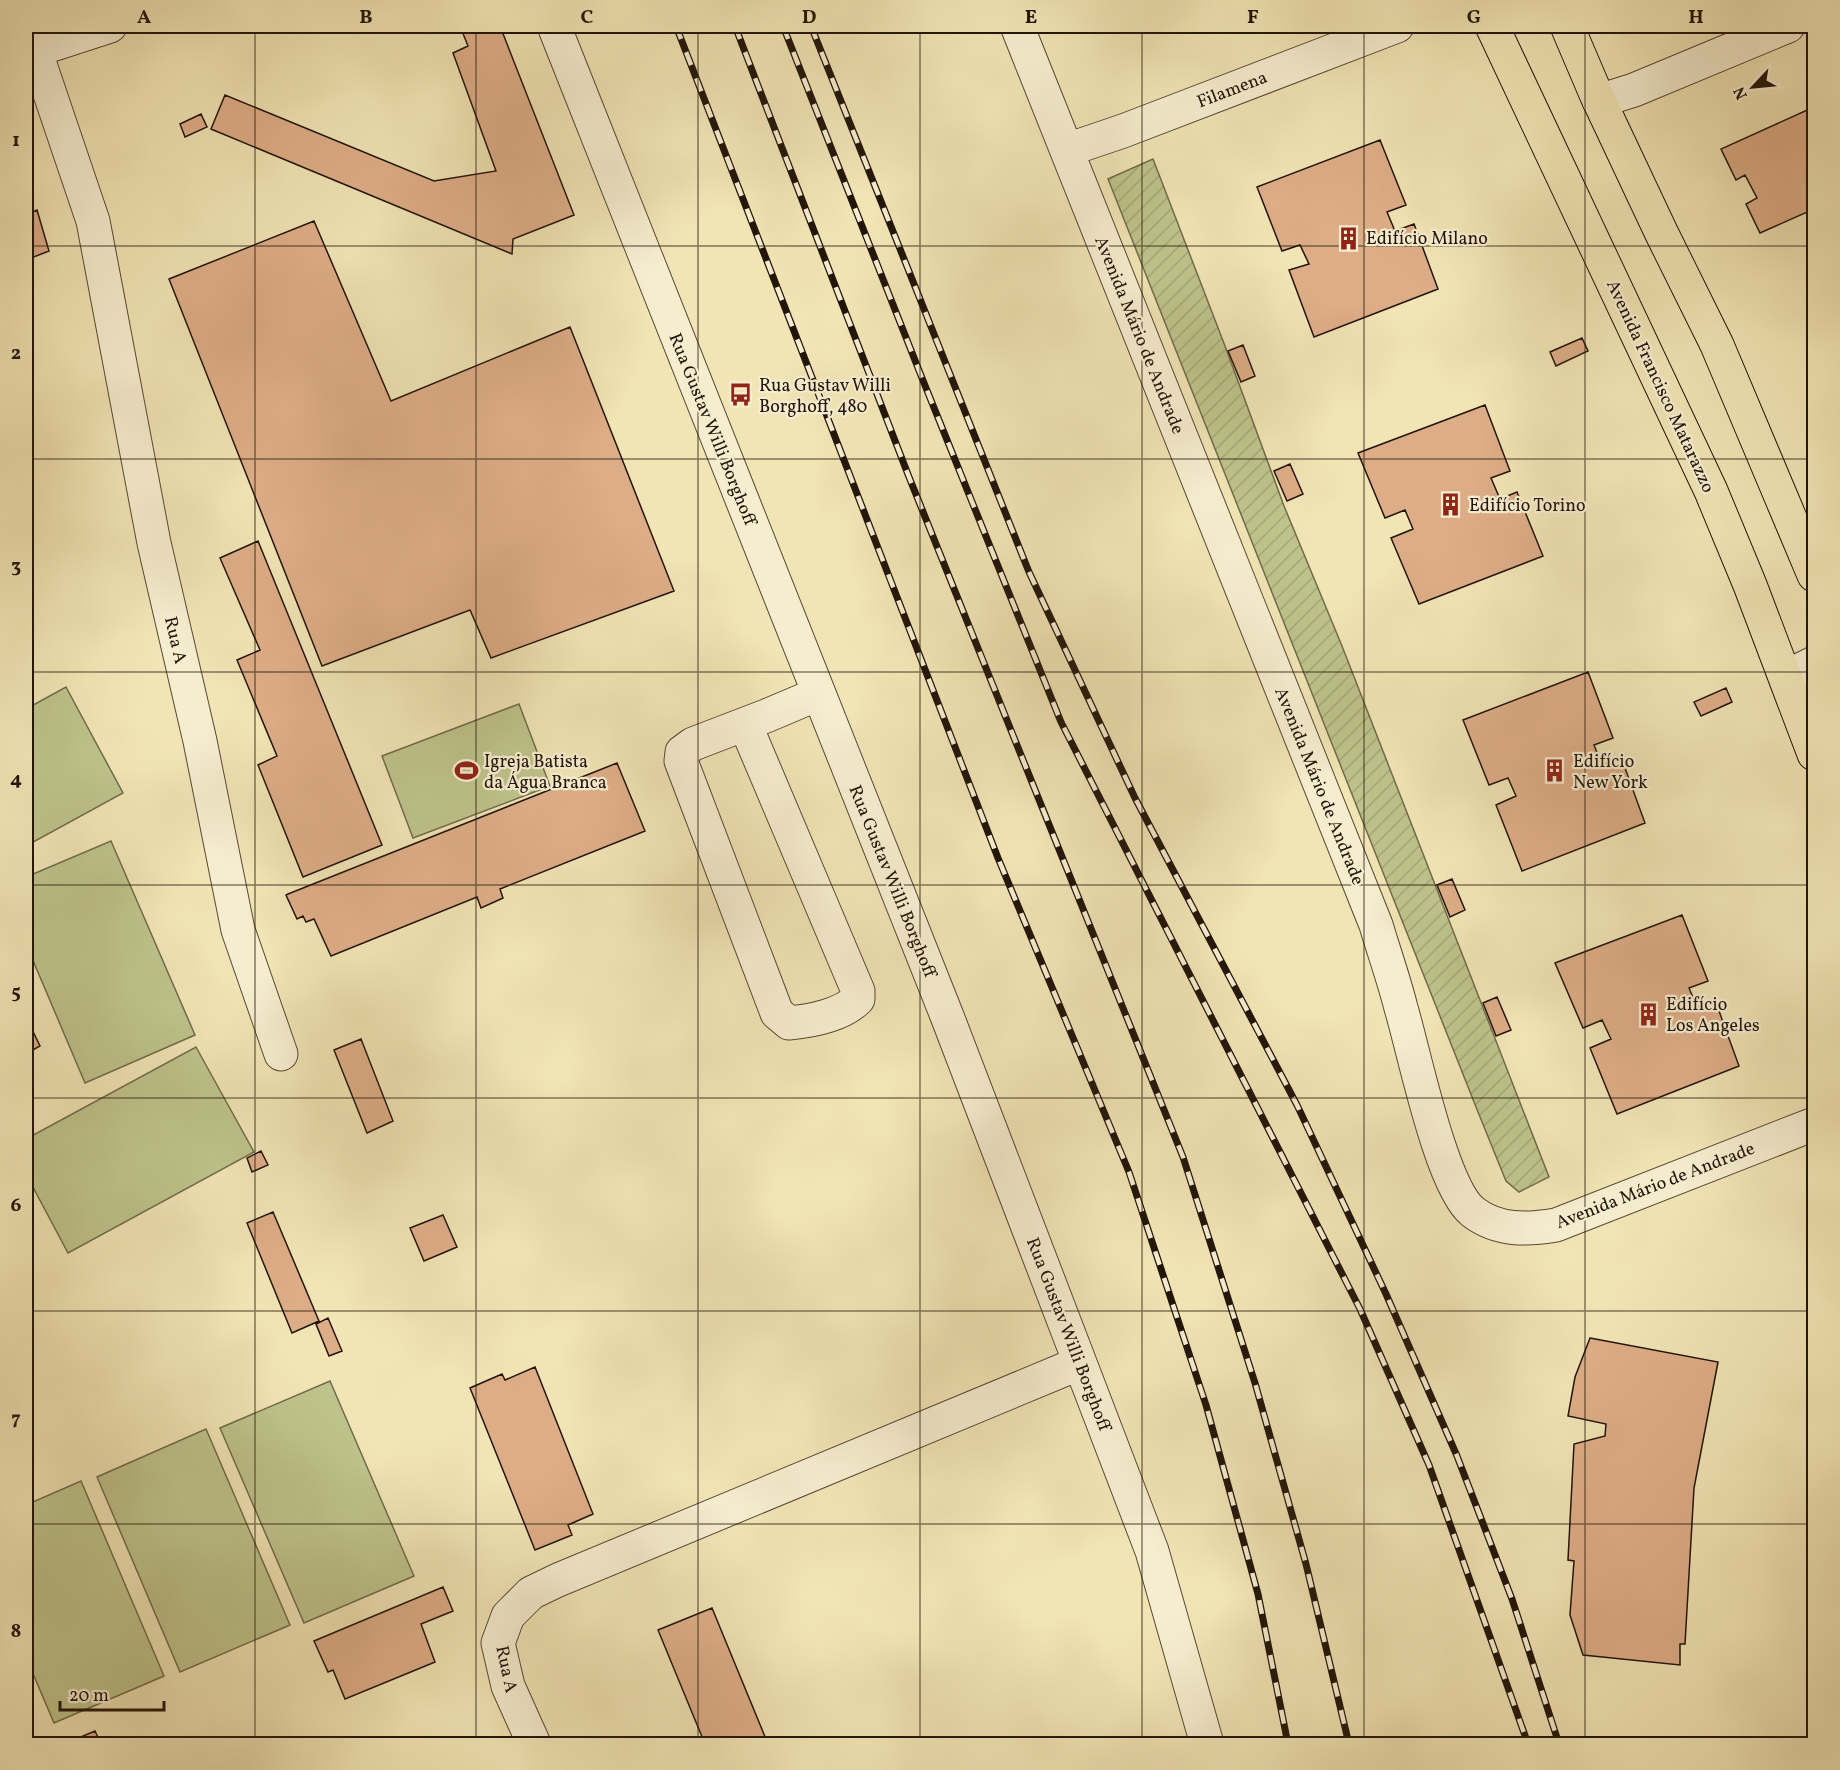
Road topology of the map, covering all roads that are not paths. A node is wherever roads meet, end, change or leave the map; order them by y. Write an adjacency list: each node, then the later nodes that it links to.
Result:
1 (110, 26): 8 (street)
2 (554, 26): 14 (street, Rua Gustav Willi Borghoff)
3 (1017, 26): 10 (street, Avenida Mário de Andrade)
4 (1397, 26): 10 (street, Filamena)
5 (1492, 26): 13 (main road, Avenida Francisco Matarazzo)
6 (1567, 26): 9 (main road)
7 (1788, 26): 9 (street)
8 (32, 38): 17 (street, Rua A)
9 (1599, 100): 11 (main road)
10 (1067, 150): 18 (street, Avenida Mário de Andrade)
11 (1815, 575)
12 (1815, 663): 13 (street)
13 (1786, 677): 16 (main road, Avenida Francisco Matarazzo)
14 (818, 694): 15 (street); 19 (street, Rua Gustav Willi Borghoff)
15 (745, 724): 15 (street)
16 (1815, 754)
17 (281, 1054)
18 (1815, 1124)
19 (1080, 1362): 20 (street, Rua A); 21 (street, Rua Gustav Willi Borghoff)
20 (534, 1744)
21 (1207, 1744)

